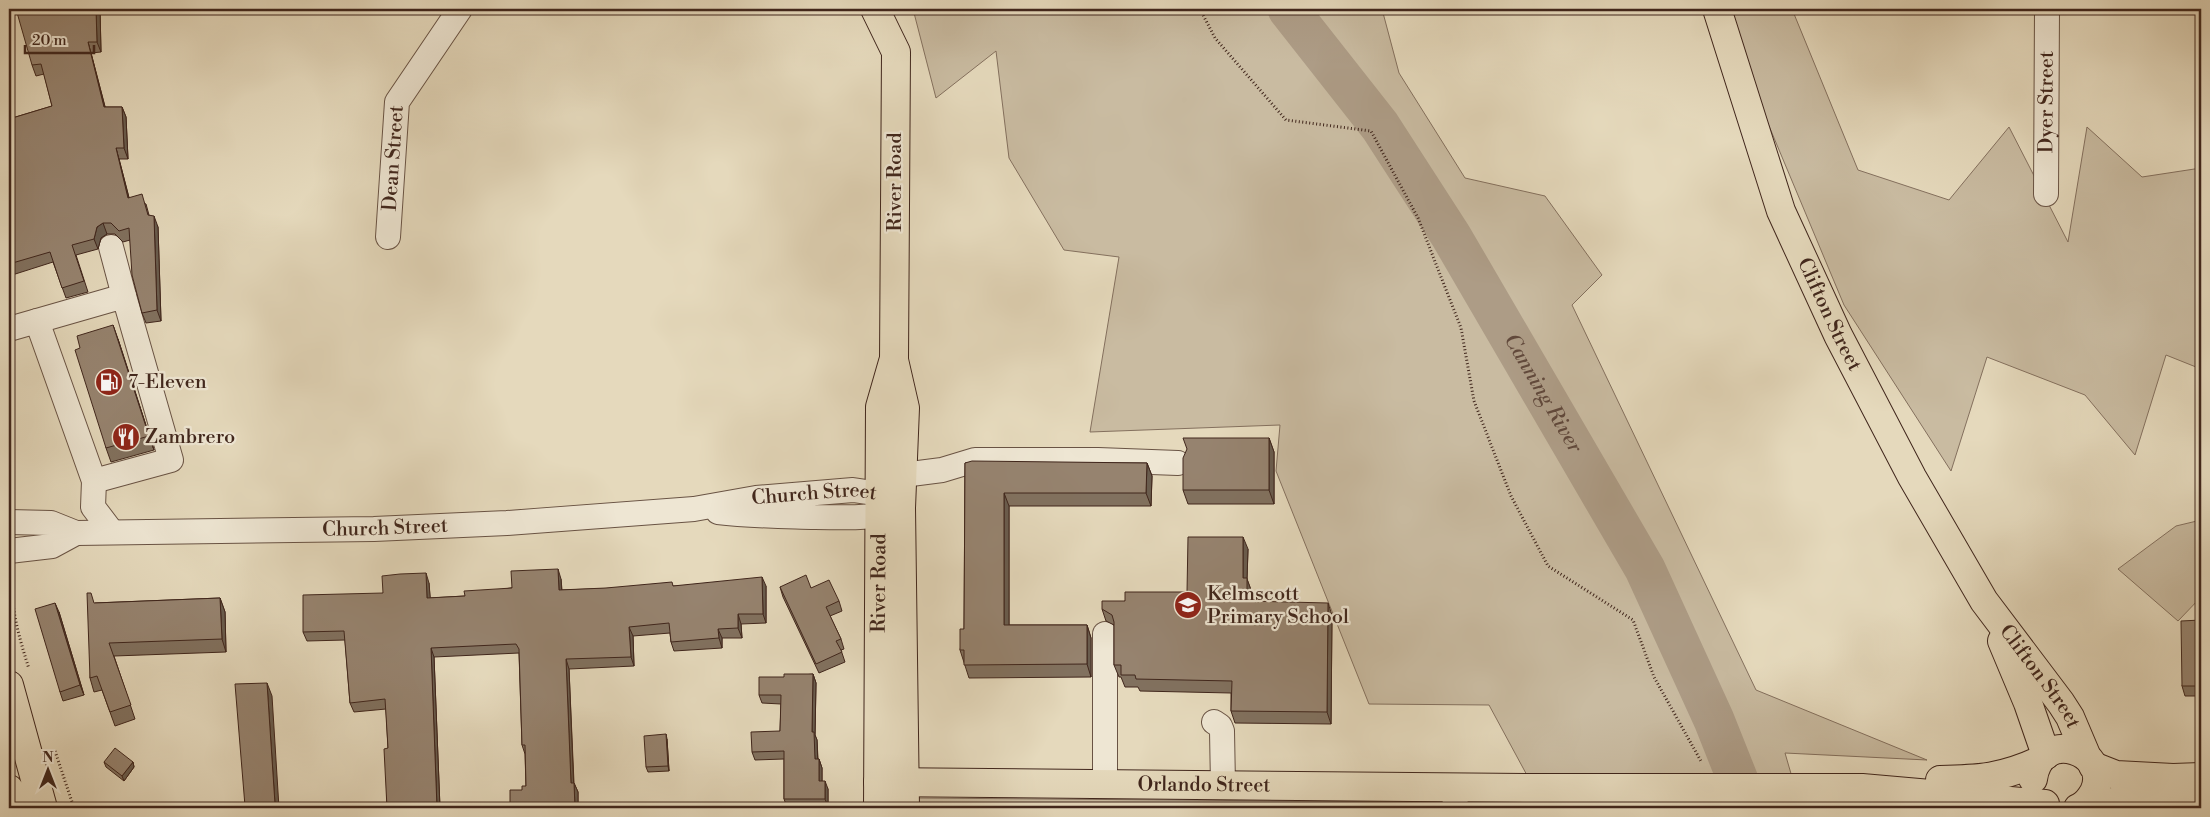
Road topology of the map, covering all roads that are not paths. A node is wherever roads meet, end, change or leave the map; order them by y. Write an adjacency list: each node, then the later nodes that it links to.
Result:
1 (460, 9): 6 (street, Dean Street)
2 (875, 9): 11 (main road, River Road)
3 (1717, 9): 20 (main road, Clifton Street)
4 (2047, 9): 5 (street, Dyer Street)
5 (2046, 194)
6 (388, 237)
7 (111, 247): 8 (street)
8 (124, 296): 9 (street); 14 (street)
9 (37, 320): 10 (street); 14 (street)
10 (9, 329)
11 (894, 360): 13 (main road, River Road); 15 (main road, River Road)
12 (1178, 463): 13 (street)
13 (903, 475): 15 (main road, River Road)
14 (94, 481): 17 (street)
15 (887, 506): 17 (street, Church Street); 31 (main road, River Road); 32 (main road, River Road)
16 (9, 522): 18 (street, Church Street)
17 (112, 532): 18 (street, Church Street)
18 (76, 533): 19 (street, Church Street)
19 (9, 551)
20 (1984, 600): 24 (main road, Clifton Street); 25 (main road, Clifton Street)
21 (1105, 634): 27 (street)
22 (9, 685): 38 (main road)
23 (1214, 722): 28 (street)
24 (2043, 758): 25 (main road, Orlando Street); 29 (main road, Orlando Street); 35 (main road)
25 (2090, 762): 26 (main road, Orlando Street); 36 (main road)
26 (2201, 777)
27 (1105, 784): 28 (main road, Orlando Street); 32 (main road, Orlando Street)
28 (1223, 785): 33 (main road, Orlando Street)
29 (1862, 788): 33 (main road, Orlando Street, bridge); 35 (main road, Orlando Street)
30 (9, 789): 37 (main road)
31 (878, 795): 32 (main road, Orlando Street)
32 (906, 795)
33 (1454, 798)
34 (2201, 798): 36 (main road)
35 (2048, 806)
36 (2080, 807)
37 (15, 808)
38 (43, 808)

